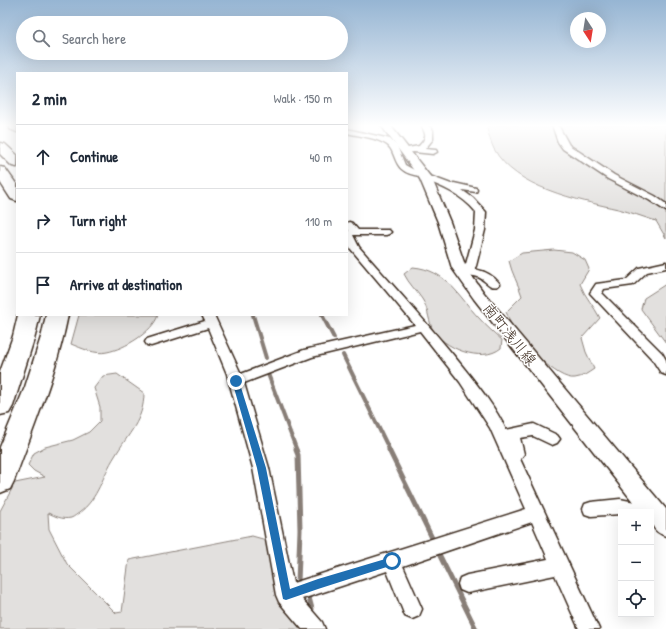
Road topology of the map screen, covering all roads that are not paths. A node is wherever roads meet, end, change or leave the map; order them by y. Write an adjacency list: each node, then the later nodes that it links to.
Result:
1 (8, 154): 5 (highway)
2 (397, 154): 7 (street)
3 (413, 154): 7 (street, 南町浅川線)
4 (577, 154): 11 (street)
5 (16, 162)
6 (0, 171): 10 (highway)
7 (424, 176): 8 (street); 16 (street, 南町浅川線)
8 (441, 183): 9 (street); 16 (street)
9 (473, 190)
10 (16, 195)
11 (666, 208)
12 (348, 226): 13 (street)
13 (386, 232)
14 (348, 236): 21 (street)
15 (666, 265): 23 (street)
16 (462, 272): 17 (street); 30 (street, 南町浅川線)
17 (494, 284)
18 (29, 316): 25 (highway)
19 (57, 316): 28 (highway)
20 (210, 319): 22 (street); 24 (street)
21 (422, 327): 24 (street); 27 (street)
22 (151, 342)
23 (666, 370)
24 (236, 381): 38 (street)
25 (0, 406)
26 (552, 439): 27 (street)
27 (517, 471): 33 (street)
28 (0, 481)
29 (637, 509): 31 (street)
30 (652, 509)
31 (591, 510)
32 (654, 512): 34 (street, 南町浅川線)
33 (536, 513): 35 (street); 36 (street)
34 (666, 526)
35 (392, 561): 38 (street); 39 (street)
36 (561, 565): 37 (street); 41 (street)
37 (467, 584)
38 (286, 595): 40 (street)
39 (412, 609)
40 (315, 629)
41 (589, 629)

